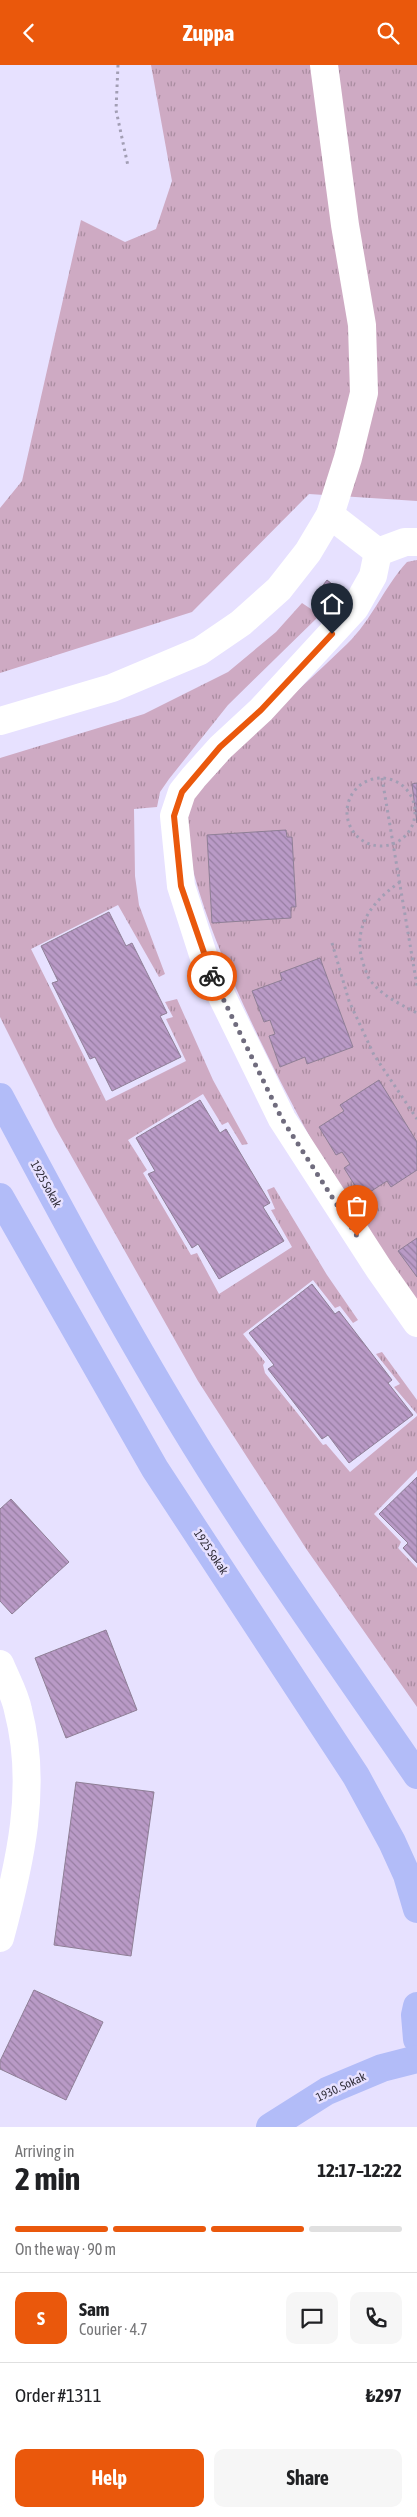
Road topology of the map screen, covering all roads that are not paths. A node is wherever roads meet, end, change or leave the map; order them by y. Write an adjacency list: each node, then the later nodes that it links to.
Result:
1 (324, 65): 2 (street)
2 (330, 515): 4 (street); 5 (street)
3 (417, 542): 4 (street)
4 (378, 551): 8 (street)
5 (0, 721)
6 (0, 1097): 10 (main road, 1925 Sokak)
7 (0, 1197): 11 (main road, 1925 Sokak)
8 (417, 1323)
9 (0, 1664): 12 (street)
10 (417, 1775)
11 (417, 1909)
12 (0, 1939)
13 (417, 2006): 14 (main road)
14 (417, 2039)
15 (417, 2059): 16 (main road, 1930. Sokak)
16 (270, 2127)

